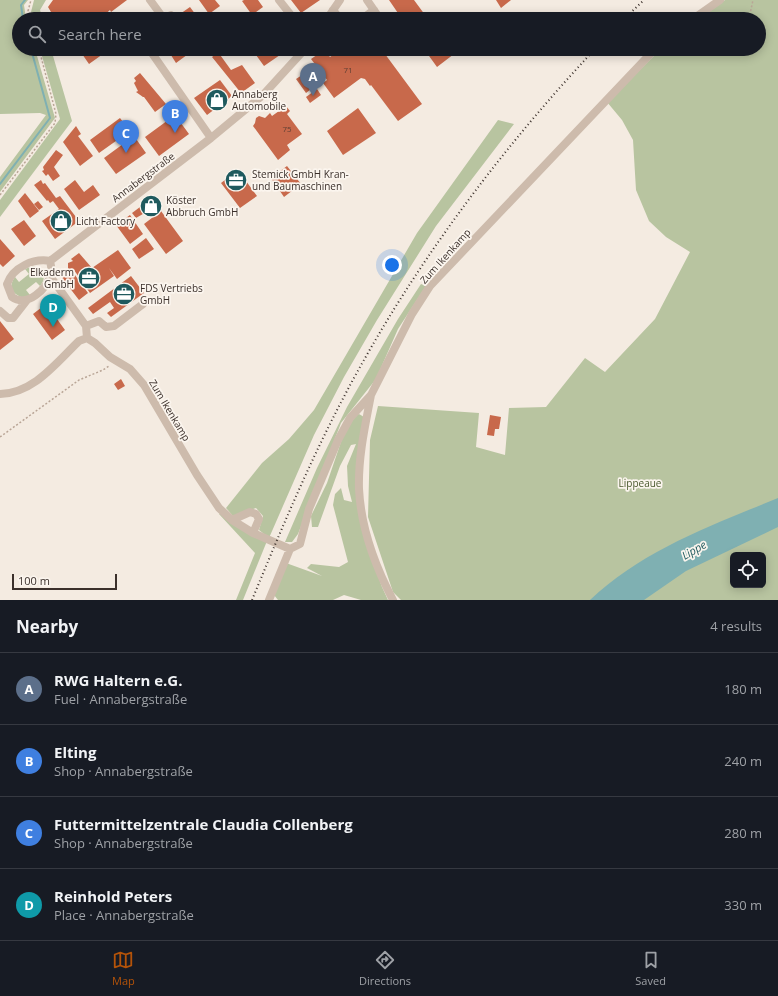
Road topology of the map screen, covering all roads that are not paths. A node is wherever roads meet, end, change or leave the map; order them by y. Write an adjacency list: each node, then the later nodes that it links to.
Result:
1 (150, 0): 7 (street)
2 (279, 0): 8 (street)
3 (340, 0): 6 (street)
4 (367, 0): 9 (street)
5 (720, 0): 10 (street)
6 (333, 10)
7 (159, 12)
8 (288, 12)
9 (375, 12)
10 (703, 12)
11 (153, 56): 14 (street)
12 (299, 56): 14 (street, Annabergstraße)
13 (648, 56): 24 (street, Zum Ikenkamp)
14 (211, 138): 15 (street, Annabergstraße)
15 (50, 261): 16 (street); 17 (street)
16 (50, 276): 18 (street); 21 (street)
17 (4, 285): 18 (street)
18 (27, 300): 20 (street)
19 (143, 304): 21 (street)
20 (0, 311)
21 (86, 326): 22 (street)
22 (87, 338): 23 (street); 25 (street, Zum Ikenkamp)
23 (0, 394)
24 (371, 395): 27 (street, Zum Ikenkamp); 29 (street)
25 (232, 520): 26 (street, Zum Ikenkamp); 26 (street)
26 (253, 533): 27 (street, Zum Ikenkamp)
27 (287, 548): 28 (street, Zum Ikenkamp)
28 (269, 600)
29 (393, 600)

